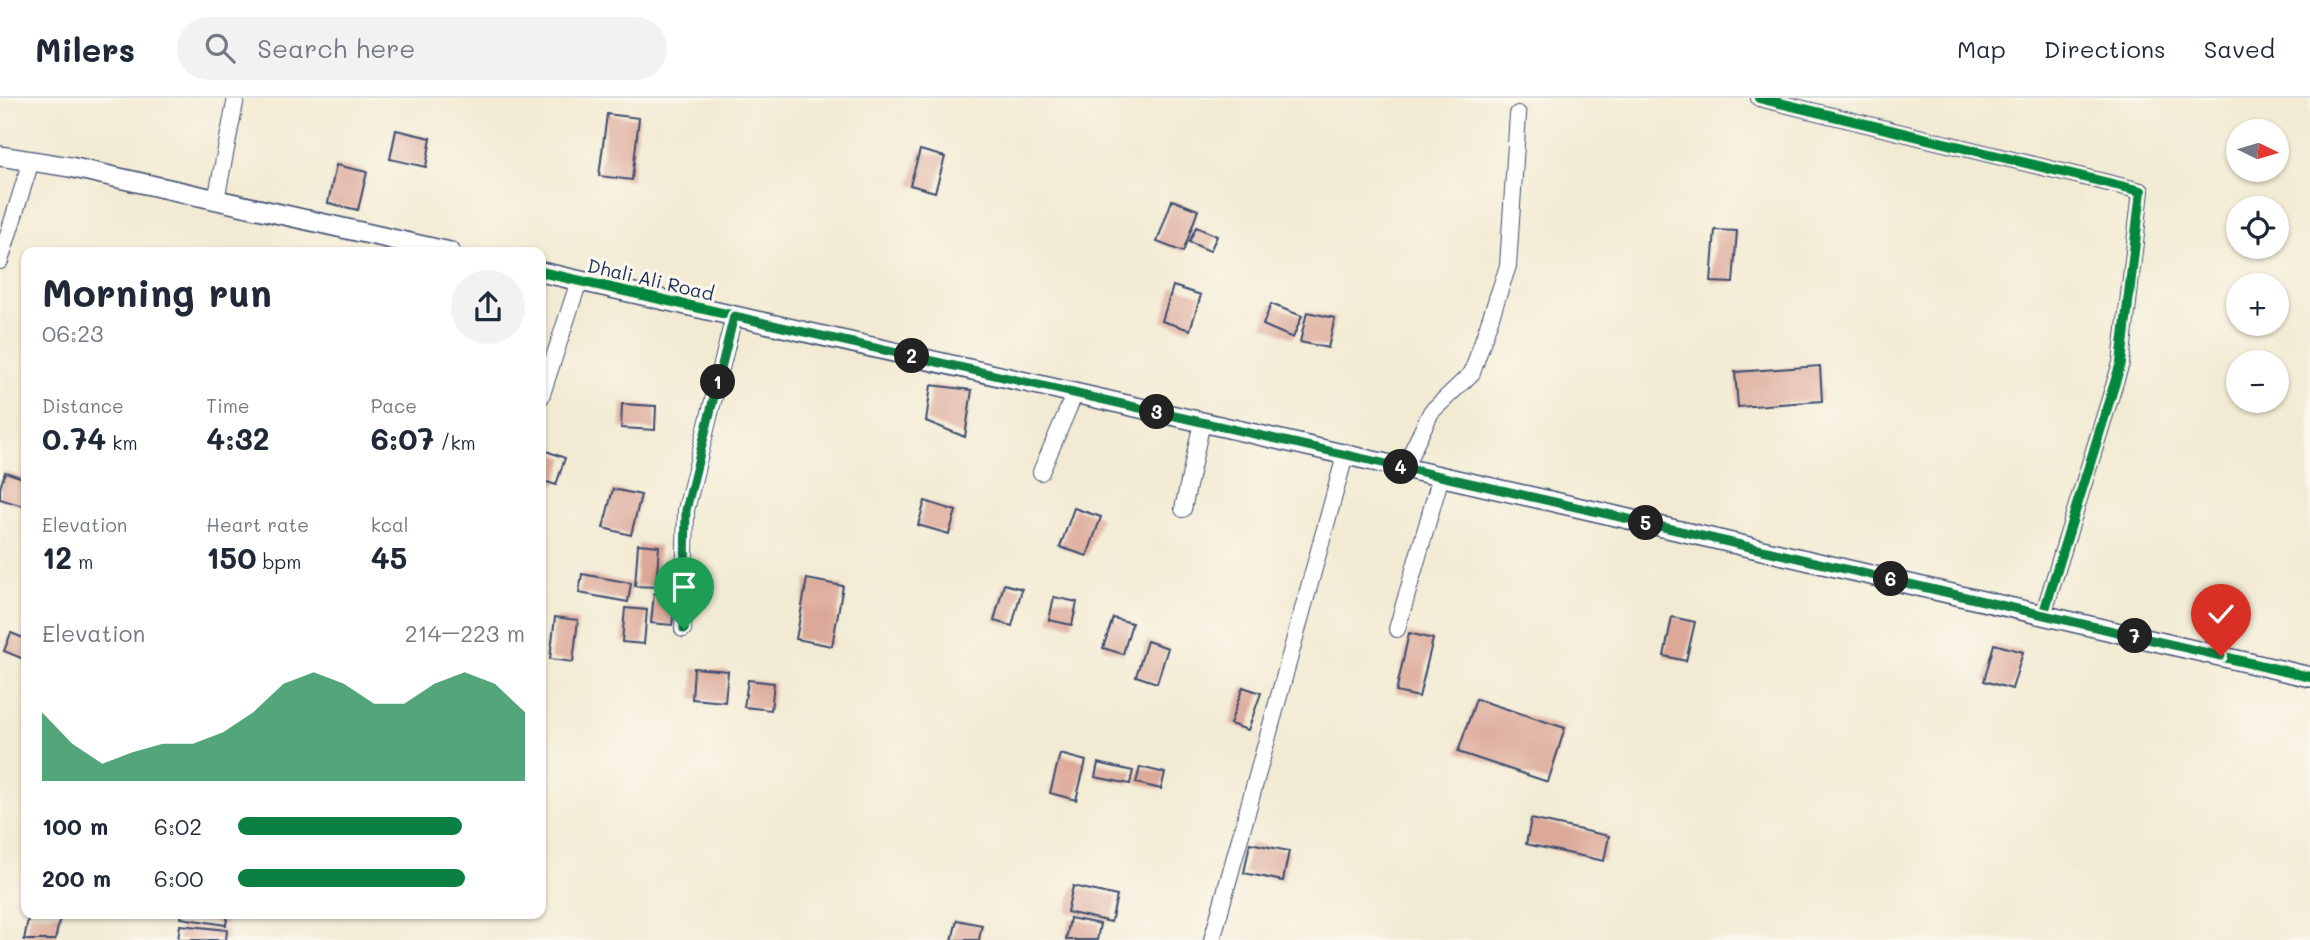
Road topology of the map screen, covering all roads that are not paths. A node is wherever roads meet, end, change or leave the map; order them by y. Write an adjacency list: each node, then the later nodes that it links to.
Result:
1 (236, 98): 6 (street)
2 (1759, 98): 20 (street)
3 (1518, 114): 16 (street)
4 (0, 156): 5 (street)
5 (31, 161): 6 (street); 8 (street)
6 (216, 200): 7 (street)
7 (428, 247)
8 (0, 261)
9 (546, 273): 10 (street, Dhali Ali Road)
10 (579, 281): 11 (street, Dhali Ali Road); 12 (street)
11 (734, 316): 13 (street, Dhali Ali Road); 21 (street)
12 (546, 382)
13 (1075, 393): 14 (street, Dhali Ali Road); 17 (street)
14 (1202, 422): 15 (street, Dhali Ali Road); 19 (street)
15 (1346, 453): 16 (street, Dhali Ali Road); 24 (street)
16 (1404, 468): 18 (street, Dhali Ali Road)
17 (1041, 472)
18 (1441, 476): 20 (street, Dhali Ali Road); 22 (street)
19 (1183, 509)
20 (2043, 615): 23 (street, Dhali Ali Road)
21 (684, 629)
22 (1397, 629)
23 (2310, 677)
24 (1212, 940)

